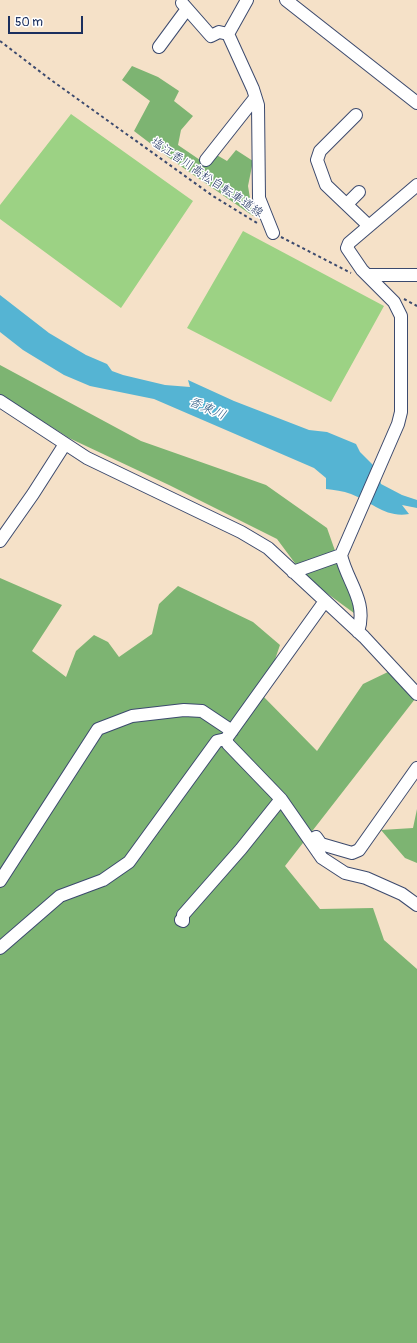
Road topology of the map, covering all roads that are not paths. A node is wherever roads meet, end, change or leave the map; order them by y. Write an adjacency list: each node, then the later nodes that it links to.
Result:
1 (247, 0): 3 (street)
2 (286, 0): 6 (street)
3 (228, 34): 4 (street); 5 (street)
4 (159, 47)
5 (255, 98): 8 (street); 13 (street)
6 (417, 103)
7 (349, 118): 11 (street)
8 (206, 160)
9 (417, 185): 12 (street)
10 (359, 192): 11 (street)
11 (346, 204): 12 (street)
12 (369, 226): 14 (street)
13 (273, 233)
14 (368, 275): 15 (street); 19 (street)
15 (417, 275)
16 (0, 401): 17 (street)
17 (65, 444): 18 (street); 20 (street)
18 (0, 541)
19 (341, 555): 20 (street); 22 (street)
20 (294, 572): 21 (street)
21 (325, 601): 22 (street); 24 (street)
22 (358, 632): 23 (street)
23 (417, 694)
24 (229, 735): 26 (street); 28 (street); 31 (street)
25 (417, 768): 27 (street)
26 (281, 799): 27 (street); 30 (street)
27 (310, 840): 29 (street)
28 (0, 881)
29 (417, 905)
30 (181, 920)
31 (0, 948)

